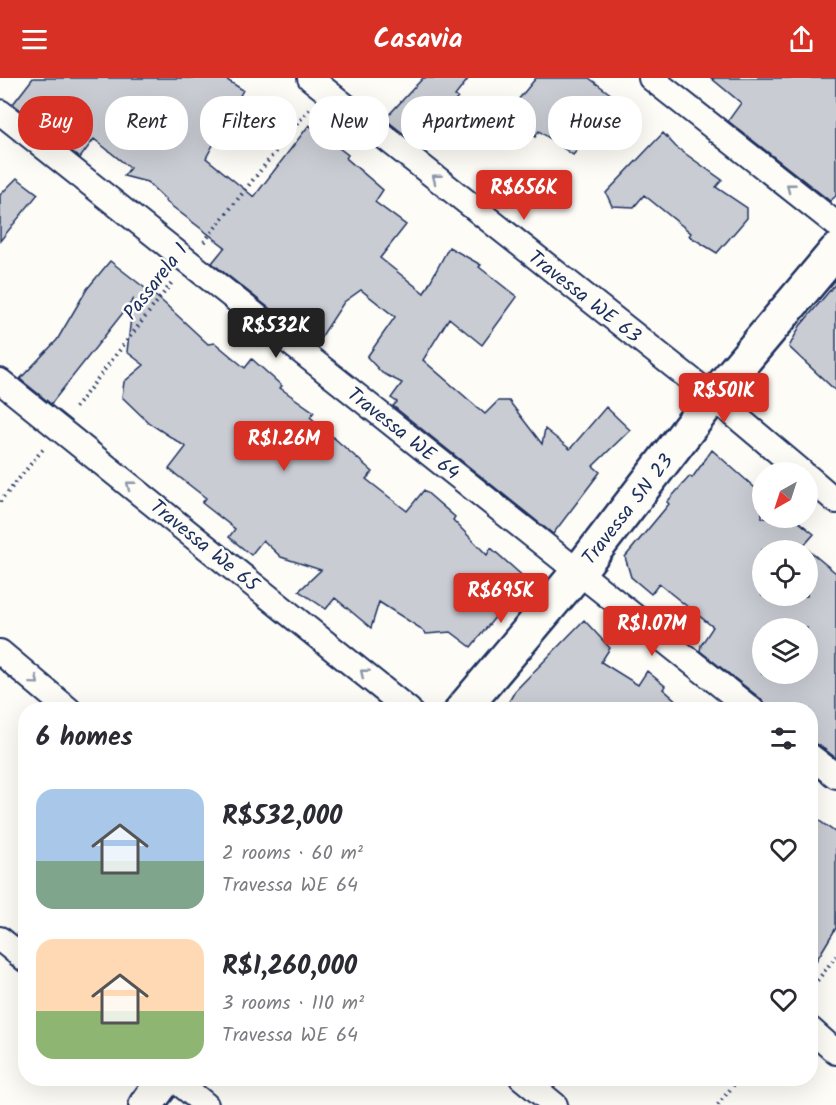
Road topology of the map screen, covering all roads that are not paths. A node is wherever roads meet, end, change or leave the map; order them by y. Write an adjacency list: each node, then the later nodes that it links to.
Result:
1 (651, 78): 4 (street, one-way to 1)
2 (318, 84): 7 (street, Travessa WE 63, one-way to 2)
3 (0, 112): 11 (street, Travessa WE 64)
4 (836, 224)
5 (836, 250): 7 (main road, Travessa SN 23)
6 (0, 381): 14 (street, Travessa We 65, one-way to 6)
7 (713, 397): 8 (street, Travessa WE 63); 11 (main road, Travessa SN 23)
8 (790, 462)
9 (818, 485): 10 (street)
10 (836, 501)
11 (579, 571): 15 (main road, Travessa SN 23); 16 (street, Travessa WE 64)
12 (0, 652): 13 (street, one-way to 13)
13 (59, 702)
14 (399, 702)
15 (469, 702)
16 (742, 702)
17 (818, 762): 18 (street)
18 (836, 776)
19 (0, 939): 20 (street)
20 (18, 954)
21 (818, 1036): 22 (street)
22 (836, 1052)
23 (160, 1086): 26 (main road)
24 (183, 1086): 27 (street)
25 (532, 1086): 28 (street)
26 (146, 1105)
27 (206, 1105)
28 (555, 1105)

